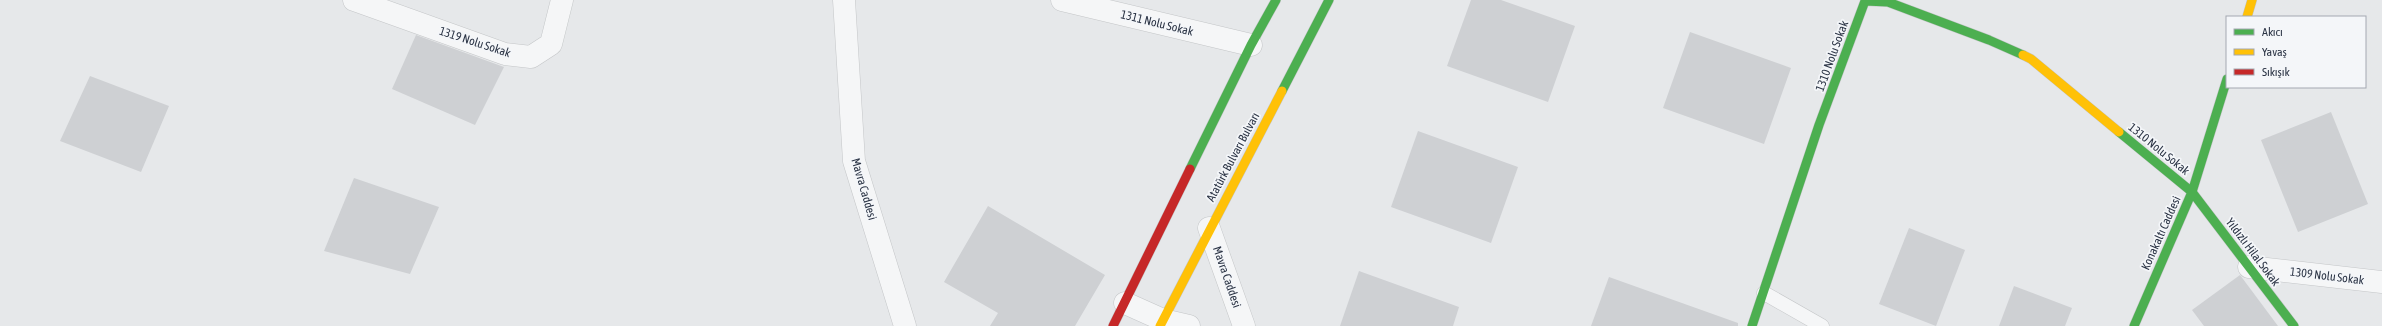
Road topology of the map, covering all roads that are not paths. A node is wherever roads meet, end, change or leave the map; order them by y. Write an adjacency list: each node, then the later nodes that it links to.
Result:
1 (354, 0): 2 (street, 1319 Nolu Sokak)
2 (562, 0)
3 (844, 0): 18 (street, Mavra Caddesi)
4 (1062, 0): 9 (street, 1311 Nolu Sokak)
5 (1276, 0): 9 (street)
6 (1329, 0): 12 (street, Atatürk Bulvarı Bulvarı)
7 (2252, 0): 8 (street)
8 (2247, 16)
9 (1251, 45): 16 (street)
10 (2226, 82): 11 (street, Konakaltı Caddesi)
11 (2192, 192): 13 (street, Yıldızlı Hilal Sokak); 15 (street, 1310 Nolu Sokak); 24 (street, Konakaltı Caddesi)
12 (1210, 228): 17 (street, Atatürk Bulvarı Bulvarı); 21 (street, Mavra Caddesi)
13 (2249, 267): 14 (street, 1309 Nolu Sokak); 25 (street, Yıldızlı Hilal Sokak)
14 (2382, 282)
15 (1764, 293): 22 (street, 1310 Nolu Sokak); 23 (lane)
16 (1124, 303): 17 (street); 19 (street)
17 (1164, 324): 20 (street)
18 (905, 326)
19 (1113, 326)
20 (1189, 326)
21 (1244, 326)
22 (1752, 326)
23 (1822, 326)
24 (2134, 326)
25 (2294, 326)

